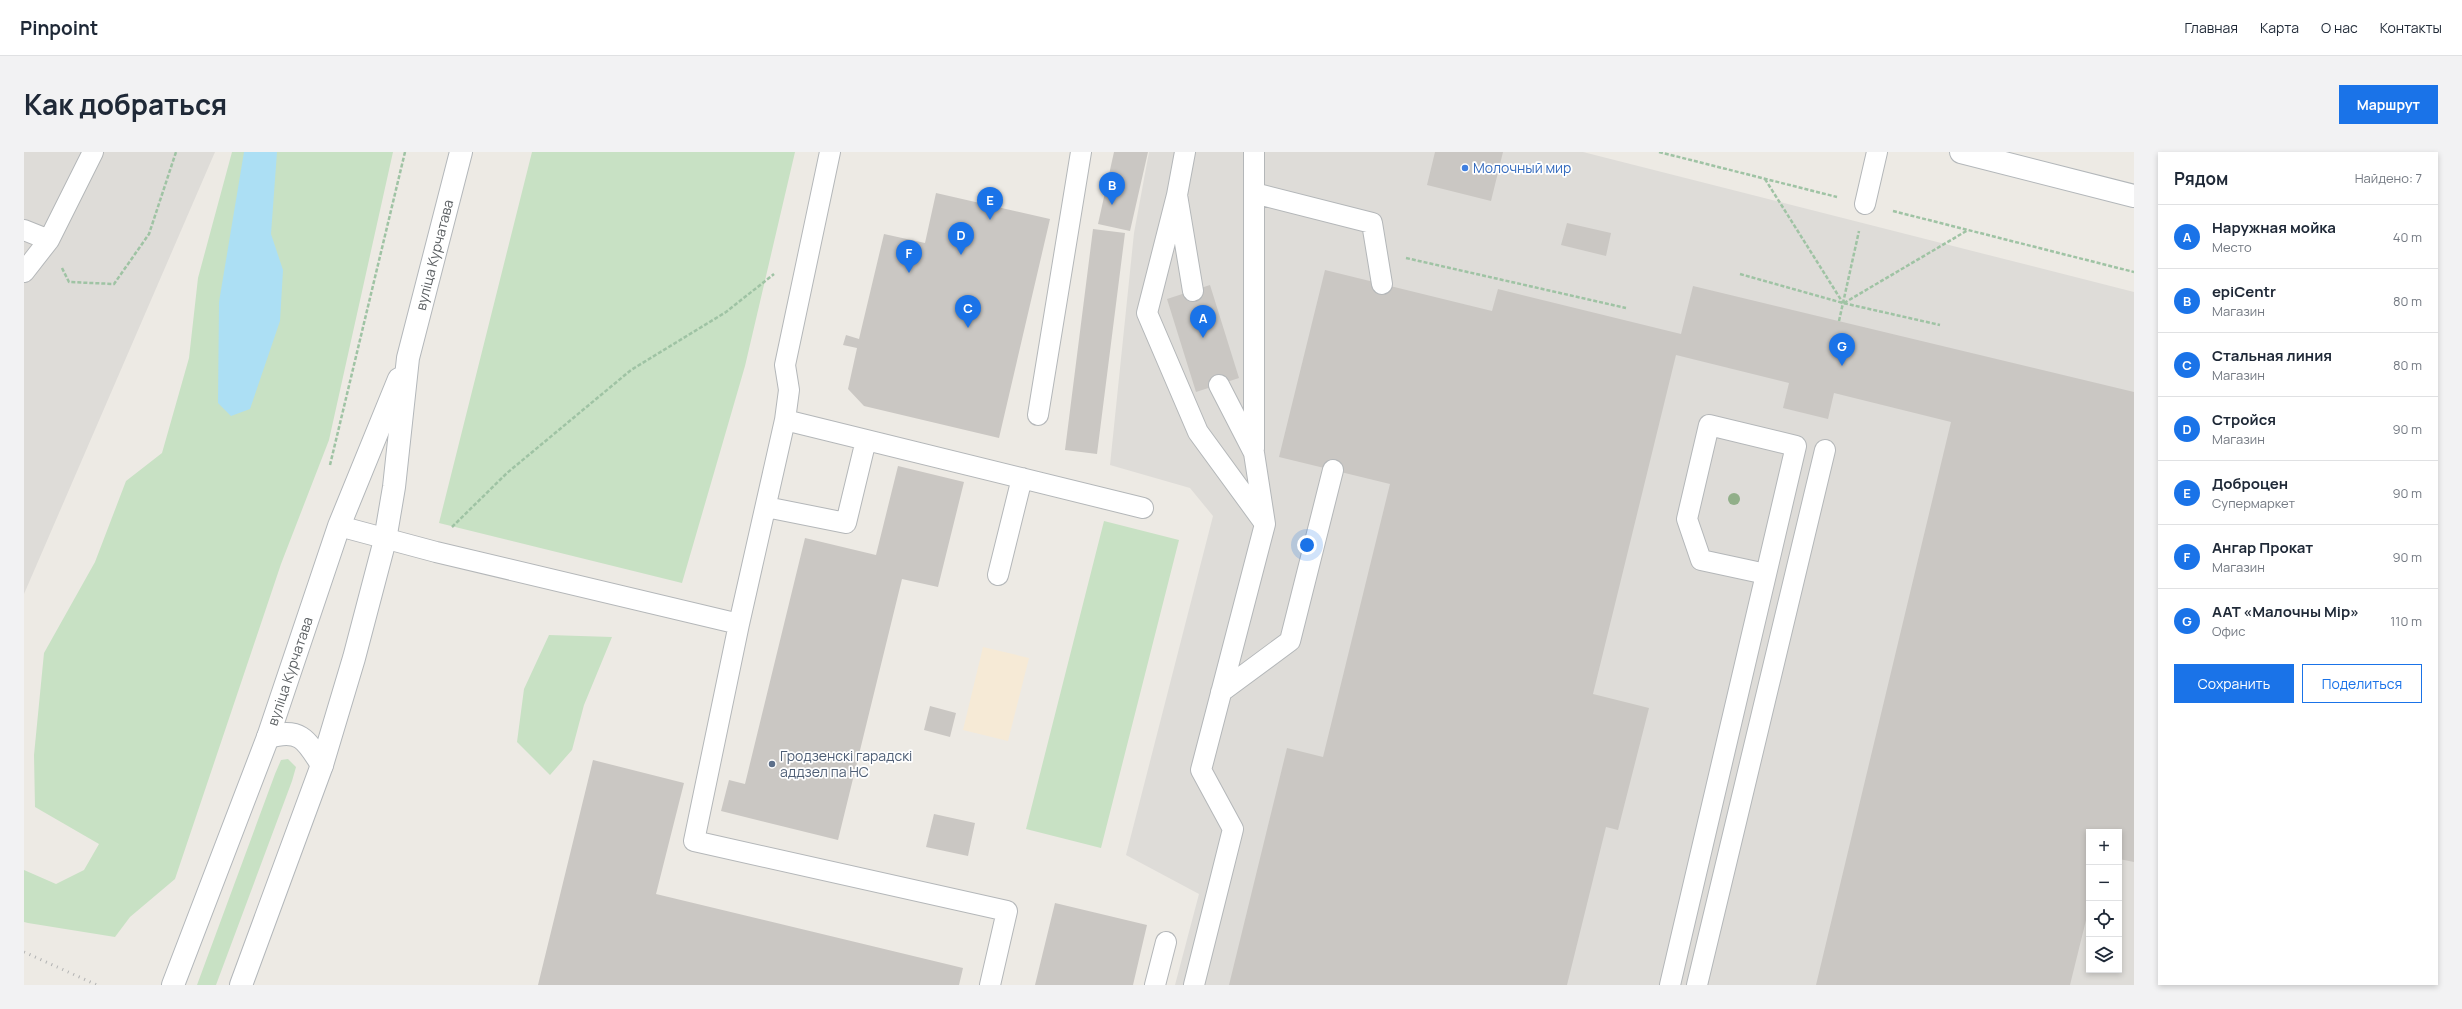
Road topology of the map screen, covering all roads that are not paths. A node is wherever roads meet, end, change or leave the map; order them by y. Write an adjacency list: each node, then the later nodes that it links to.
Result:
1 (93, 152): 14 (lane)
2 (461, 152): 18 (main road, вуліца Курчатава)
3 (830, 152): 21 (lane)
4 (1081, 152): 20 (lane)
5 (1185, 152): 10 (lane)
6 (1254, 152): 9 (lane)
7 (1877, 152): 12 (lane)
8 (1961, 152): 11 (main road)
9 (1254, 192): 16 (lane); 24 (lane)
10 (1177, 195): 17 (lane); 29 (lane)
11 (2134, 196)
12 (1866, 204)
13 (24, 230): 14 (lane)
14 (49, 240): 15 (lane)
15 (24, 272)
16 (1382, 284)
17 (1193, 291)
18 (408, 358): 30 (main road, вуліца Курчатава); 31 (main road, вуліца Курчатава)
19 (1219, 384): 24 (lane)
20 (1038, 415)
21 (785, 420): 22 (lane); 27 (lane)
22 (866, 440): 26 (lane); 27 (lane)
23 (1825, 450): 45 (lane)
24 (1254, 453): 29 (lane)
25 (1333, 470): 35 (lane)
26 (1022, 478): 28 (lane); 33 (lane)
27 (766, 507): 34 (lane)
28 (1143, 508)
29 (1265, 524): 35 (lane)
30 (339, 526): 31 (lane); 36 (main road, вуліца Курчатава)
31 (385, 540): 34 (lane); 37 (main road, вуліца Курчатава)
32 (1766, 574): 32 (lane); 44 (lane)
33 (998, 575)
34 (739, 624): 41 (lane)
35 (1221, 692): 43 (lane)
36 (268, 737): 37 (main road); 39 (main road, вуліца Курчатава)
37 (322, 765): 40 (main road, вуліца Курчатава)
38 (1166, 942): 42 (lane)
39 (173, 985)
40 (241, 985)
41 (990, 985)
42 (1155, 985)
43 (1194, 985)
44 (1670, 985)
45 (1697, 985)

